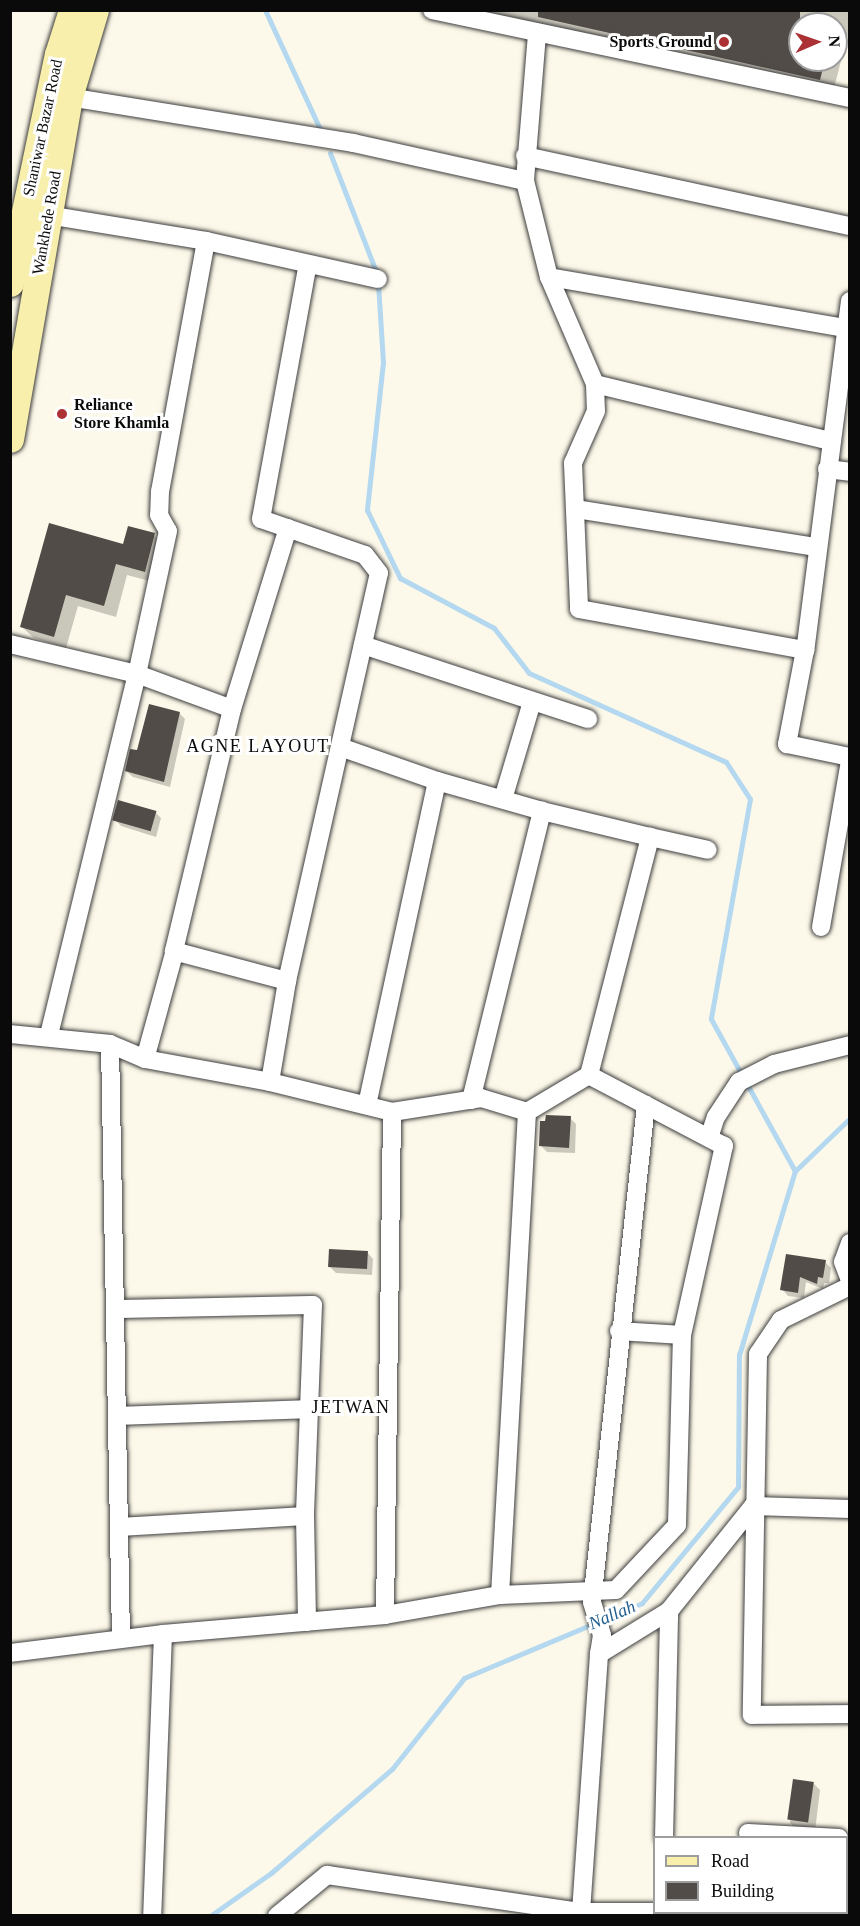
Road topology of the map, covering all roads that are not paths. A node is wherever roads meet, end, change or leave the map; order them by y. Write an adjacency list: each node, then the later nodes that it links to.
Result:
1 (72, 10): 15 (main road, Shaniwar Bazar Road)
2 (95, 10): 5 (main road, Wankhede Road)
3 (432, 10): 4 (street)
4 (537, 34): 6 (street); 7 (street)
5 (69, 97): 8 (street); 9 (main road, Wankhede Road)
6 (849, 98)
7 (525, 156): 8 (street); 10 (street)
8 (525, 181): 13 (street)
9 (48, 215): 11 (street); 19 (main road, Wankhede Road)
10 (849, 226)
11 (206, 241): 12 (street); 29 (street)
12 (308, 264): 14 (street); 24 (street)
13 (549, 277): 17 (street); 18 (street)
14 (378, 279)
15 (10, 283)
16 (849, 301): 17 (street)
17 (843, 328): 20 (street)
18 (595, 384): 20 (street); 23 (street)
19 (10, 439)
20 (830, 441): 21 (street)
21 (827, 469): 22 (street); 25 (street)
22 (849, 472)
23 (576, 509): 25 (street); 28 (street)
24 (288, 528): 27 (street); 31 (street)
25 (817, 547): 28 (street)
26 (10, 644): 29 (street)
27 (363, 645): 30 (street); 33 (street)
28 (805, 650): 34 (street)
29 (138, 674): 31 (street); 44 (street)
30 (532, 702): 32 (street); 36 (street)
31 (232, 709): 41 (street)
32 (588, 719)
33 (340, 747): 35 (street); 42 (street)
34 (849, 759): 40 (street)
35 (437, 781): 36 (street); 51 (street)
36 (503, 799): 37 (street)
37 (542, 811): 38 (street); 50 (street)
38 (650, 837): 39 (street); 48 (street)
39 (708, 850)
40 (821, 927)
41 (175, 950): 42 (street); 47 (street)
42 (287, 981): 49 (street)
43 (10, 1034): 44 (street)
44 (49, 1035): 45 (street)
45 (110, 1044): 47 (street); 59 (street)
46 (849, 1045): 55 (street)
47 (145, 1059): 49 (street)
48 (590, 1075): 52 (street); 54 (street)
49 (270, 1082): 51 (street)
50 (471, 1100): 53 (street); 54 (street)
51 (367, 1105): 53 (street)
52 (646, 1105): 55 (street); 60 (street)
53 (392, 1112): 71 (street)
54 (527, 1112): 68 (street)
55 (710, 1138): 61 (street)
56 (849, 1243): 57 (street)
57 (849, 1280)
58 (849, 1286): 64 (street)
59 (117, 1309): 62 (street); 63 (street)
60 (619, 1331): 61 (street); 69 (street)
61 (682, 1335): 69 (street)
62 (310, 1409): 63 (street); 66 (street)
63 (118, 1416): 67 (street)
64 (753, 1506): 65 (street); 70 (street); 77 (street)
65 (849, 1509)
66 (305, 1516): 67 (street); 72 (street)
67 (120, 1527): 74 (street)
68 (500, 1594): 69 (street); 71 (street)
69 (593, 1597): 76 (street)
70 (669, 1611): 76 (street); 79 (street)
71 (385, 1615): 72 (street)
72 (307, 1622): 73 (street)
73 (163, 1634): 74 (street); 84 (street)
74 (121, 1637): 75 (street)
75 (10, 1653)
76 (599, 1654): 81 (street)
77 (849, 1714)
78 (748, 1833): 80 (street)
79 (664, 1836)
80 (803, 1836)
81 (581, 1911): 82 (street); 85 (street)
82 (653, 1912)
83 (758, 1914): 86 (street)
84 (152, 1916)
85 (277, 1916)
86 (805, 1916)

